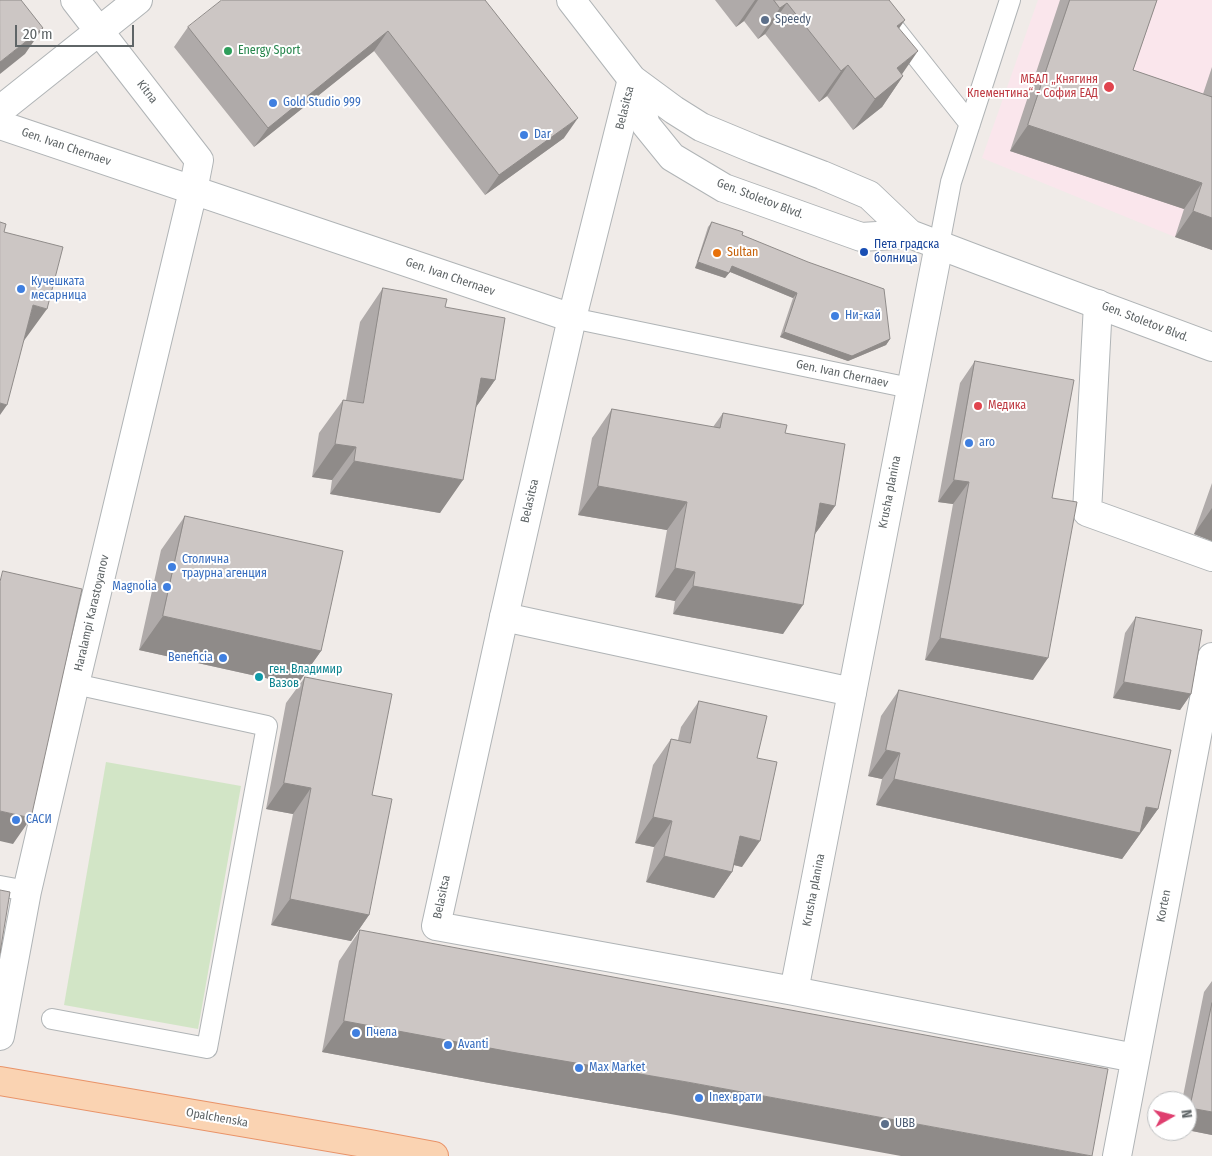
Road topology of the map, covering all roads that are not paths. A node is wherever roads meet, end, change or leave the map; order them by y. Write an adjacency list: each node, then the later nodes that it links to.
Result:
1 (75, 0): 6 (street, Kitna)
2 (138, 0): 6 (street)
3 (571, 0): 7 (street, Gen. Stoletov Blvd.)
4 (872, 0): 9 (lane)
5 (1010, 0): 9 (lane, Krusha planina)
6 (99, 31): 8 (street); 11 (street, Kitna)
7 (632, 79): 12 (street, Gen. Stoletov Blvd.); 12 (street, Gen. Stoletov Blvd.); 15 (street, Belasitsa)
8 (0, 110)
9 (970, 124): 13 (lane, Krusha planina)
10 (0, 125): 11 (street, Gen. Ivan Chernaev)
11 (193, 191): 15 (street, Gen. Ivan Chernaev); 21 (street, Haralampi Karastoyanov)
12 (910, 234): 13 (street, Gen. Stoletov Blvd.)
13 (939, 246): 14 (street, Gen. Stoletov Blvd.); 17 (street, Krusha planina)
14 (1098, 304): 16 (street, Gen. Stoletov Blvd.); 18 (street)
15 (572, 318): 17 (lane, Gen. Ivan Chernaev); 19 (street, Belasitsa)
16 (1212, 347)
17 (910, 388): 22 (street, Krusha planina)
18 (1212, 557)
19 (504, 617): 22 (street); 25 (street, Belasitsa)
20 (1212, 657): 28 (street, Korten)
21 (75, 684): 24 (street, Haralampi Karastoyanov); 27 (lane)
22 (852, 692): 25 (street, Krusha planina)
23 (0, 886): 24 (lane)
24 (27, 891): 26 (street, Haralampi Karastoyanov)
25 (794, 991): 28 (street)
26 (2, 1020)
27 (52, 1020)
28 (1135, 1058): 31 (street, Korten)
29 (0, 1081): 30 (main road, Opalchenska)
30 (434, 1156)
31 (1117, 1156)

